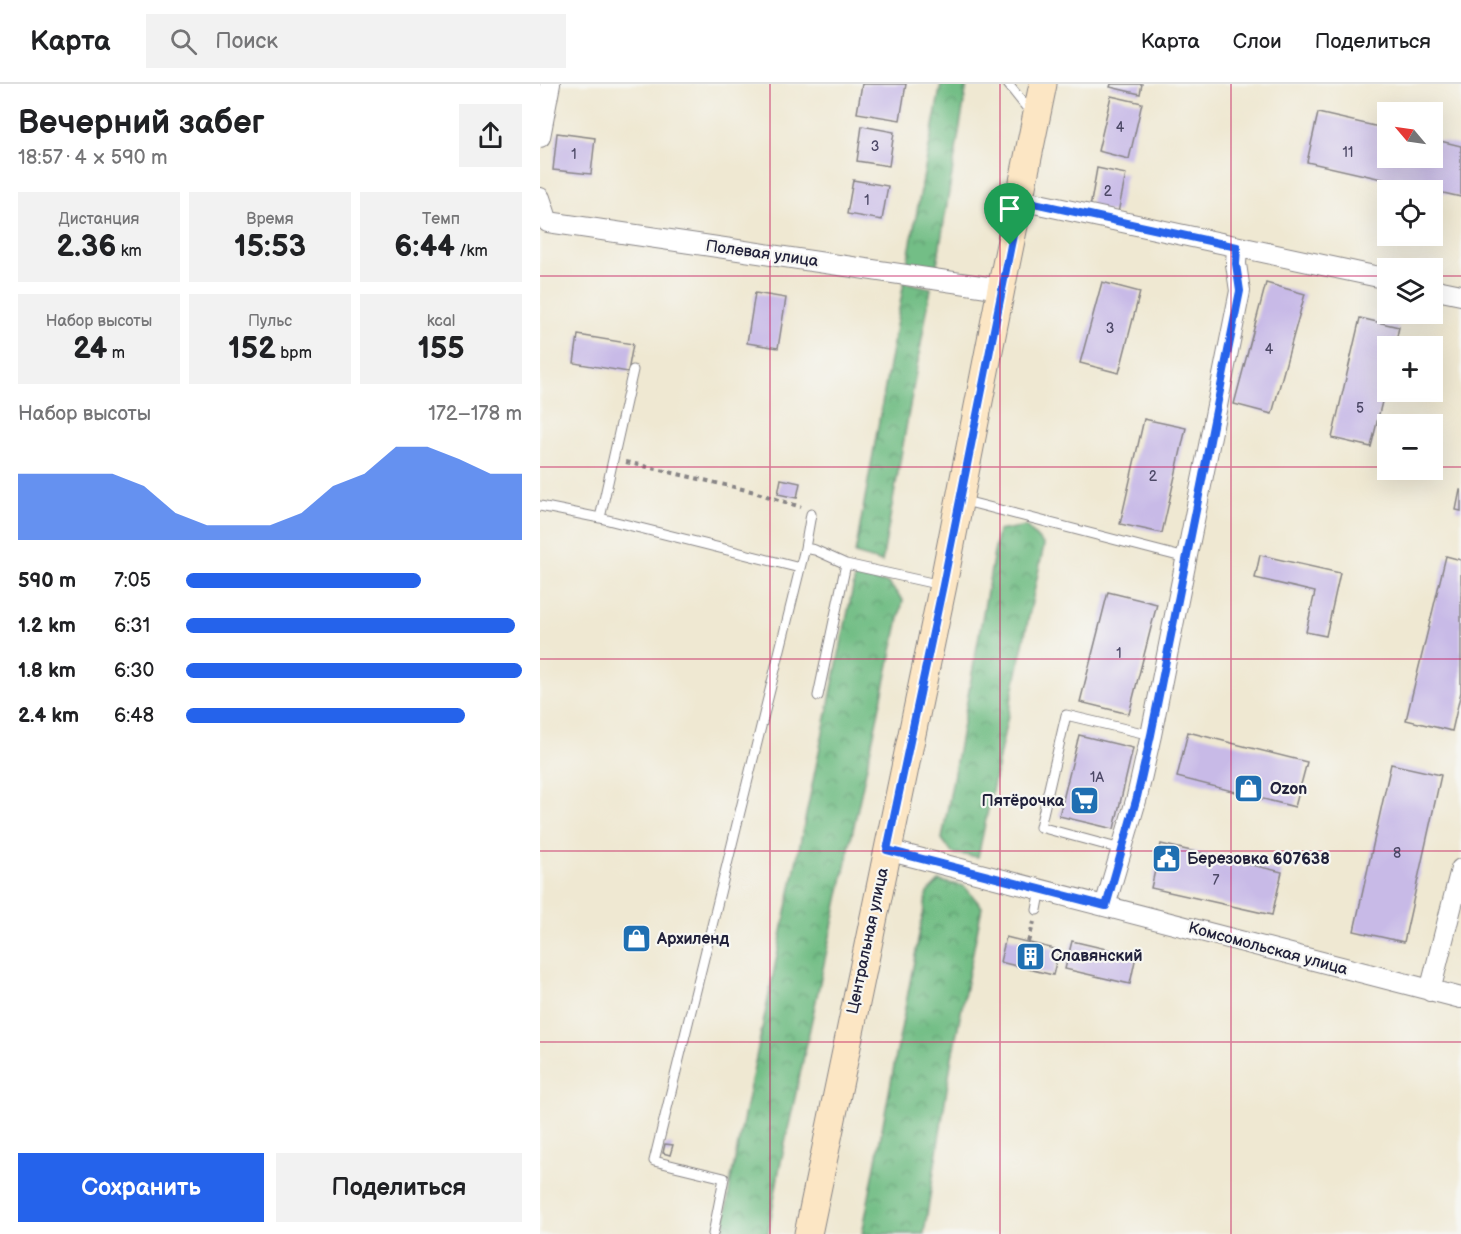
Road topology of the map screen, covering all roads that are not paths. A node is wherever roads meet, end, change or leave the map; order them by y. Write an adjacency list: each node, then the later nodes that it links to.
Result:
1 (550, 84): 5 (street)
2 (1008, 84): 4 (lane)
3 (1043, 84): 4 (main road, Центральная улица)
4 (1036, 119): 7 (main road, Центральная улица)
5 (540, 137)
6 (540, 198): 8 (street, Полевая улица)
7 (1020, 200): 9 (street); 11 (main road, Центральная улица)
8 (544, 225): 11 (street, Полевая улица)
9 (1237, 247): 10 (street); 20 (street)
10 (1377, 277)
11 (1001, 290): 15 (main road, Центральная улица)
12 (1443, 291): 13 (street)
13 (1461, 295)
14 (633, 370): 18 (lane)
15 (959, 499): 20 (lane); 23 (main road, Центральная улица)
16 (540, 506): 18 (lane)
17 (812, 514): 19 (lane)
18 (600, 518): 22 (lane)
19 (805, 548): 21 (lane); 22 (lane)
20 (1186, 558): 25 (street)
21 (846, 564): 23 (lane); 24 (lane)
22 (800, 568): 34 (lane)
23 (943, 585): 27 (main road, Центральная улица)
24 (818, 696)
25 (1151, 735): 26 (street); 26 (lane)
26 (1121, 849): 30 (street)
27 (887, 850): 29 (street, Комсомольская улица); 35 (main road, Центральная улица)
28 (1461, 869): 32 (street)
29 (1041, 889): 30 (street, Комсомольская улица); 31 (lane)
30 (1106, 906): 32 (street, Комсомольская улица)
31 (1037, 910)
32 (1430, 991): 33 (street, Комсомольская улица)
33 (1461, 998)
34 (713, 1234)
35 (808, 1234)

